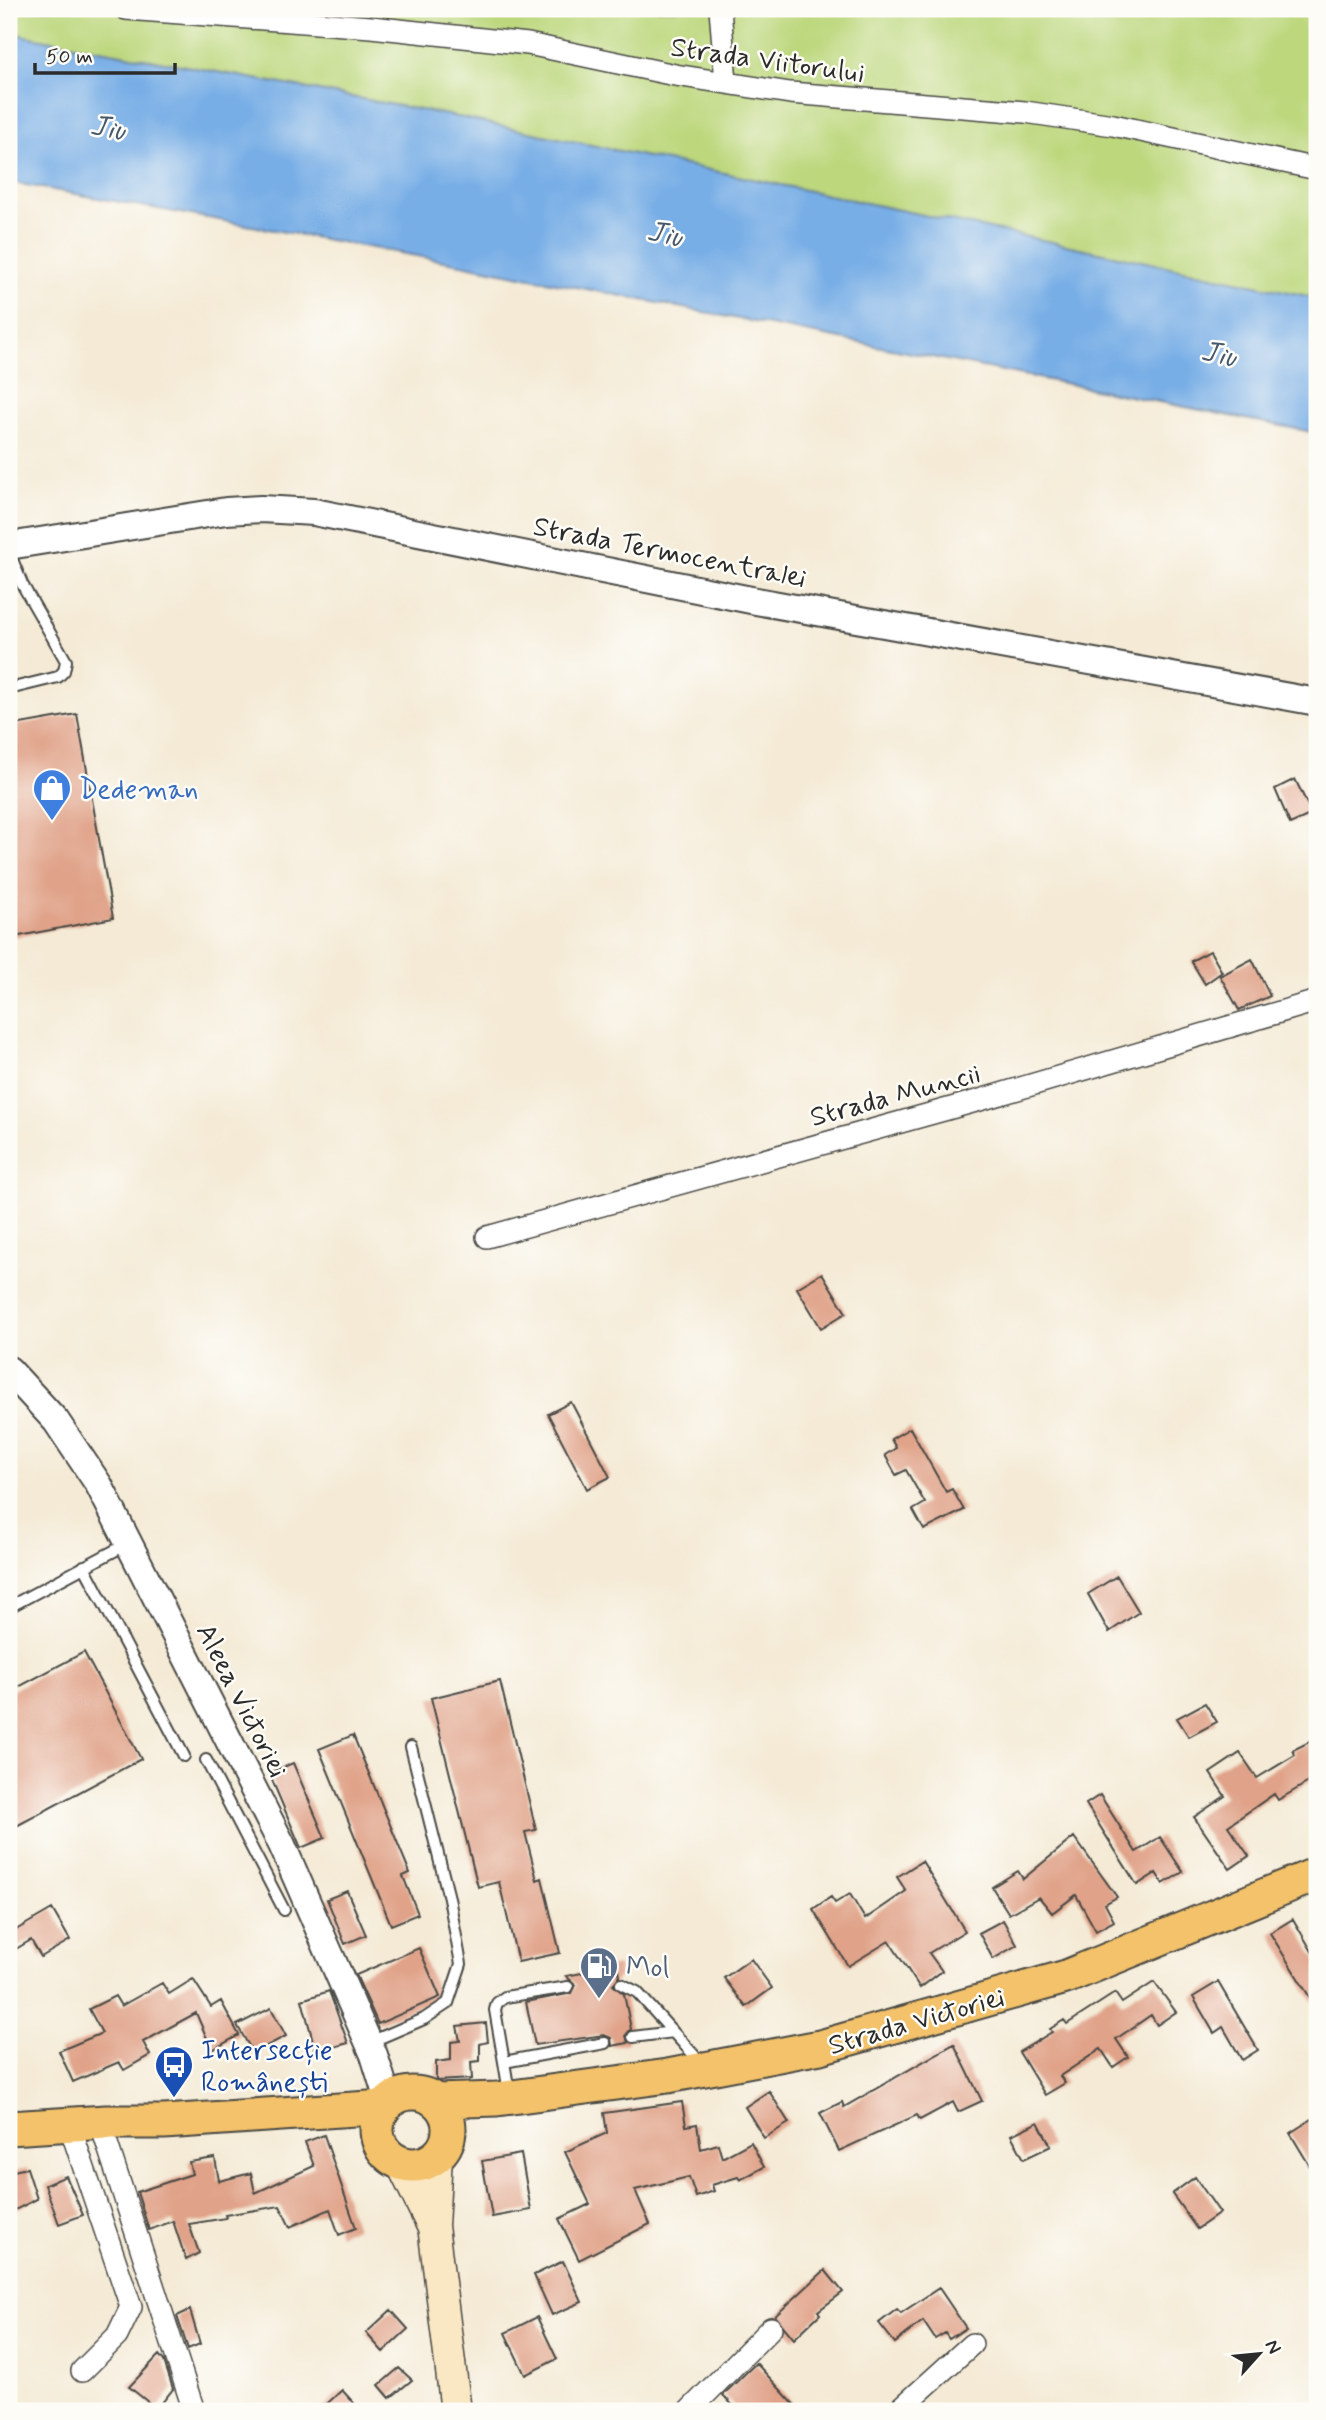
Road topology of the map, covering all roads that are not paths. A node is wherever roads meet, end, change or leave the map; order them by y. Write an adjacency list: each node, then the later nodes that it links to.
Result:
1 (126, 9): 3 (street, Strada Viitorului)
2 (720, 9): 3 (street)
3 (726, 82): 4 (street, Strada Viitorului)
4 (1317, 169)
5 (9, 545): 8 (street, Strada Termocentralei)
6 (9, 552): 7 (lane)
7 (9, 689)
8 (1317, 702)
9 (1317, 1001): 10 (street, Strada Muncii)
10 (487, 1237)
11 (18, 1380): 12 (street, Aleea Victoriei)
12 (128, 1543): 13 (lane); 25 (street, Aleea Victoriei)
13 (84, 1566): 14 (lane); 16 (lane)
14 (9, 1607)
15 (411, 1747): 25 (lane)
16 (184, 1756)
17 (206, 1760): 19 (lane)
18 (1317, 1874): 27 (main road, Strada Victoriei)
19 (284, 1910)
20 (621, 1984): 22 (lane)
21 (568, 1987): 26 (lane)
22 (673, 2032): 23 (lane); 27 (lane)
23 (633, 2037)
24 (605, 2043): 26 (lane)
25 (371, 2049): 29 (street, Aleea Victoriei)
26 (504, 2062): 28 (lane)
27 (707, 2070): 28 (main road, Strada Victoriei)
28 (503, 2098): 29 (main road, Strada Victoriei); 32 (main road)
29 (399, 2109): 30 (main road); 32 (main road); 33 (main road)
30 (85, 2123): 31 (main road); 37 (street); 38 (street)
31 (9, 2128)
32 (441, 2151): 33 (main road); 34 (main road)
33 (401, 2163): 34 (main road)
34 (433, 2226): 39 (main road)
35 (771, 2328): 40 (street)
36 (972, 2344): 41 (street)
37 (82, 2371)
38 (194, 2411)
39 (456, 2411)
40 (689, 2411)
41 (898, 2411)

